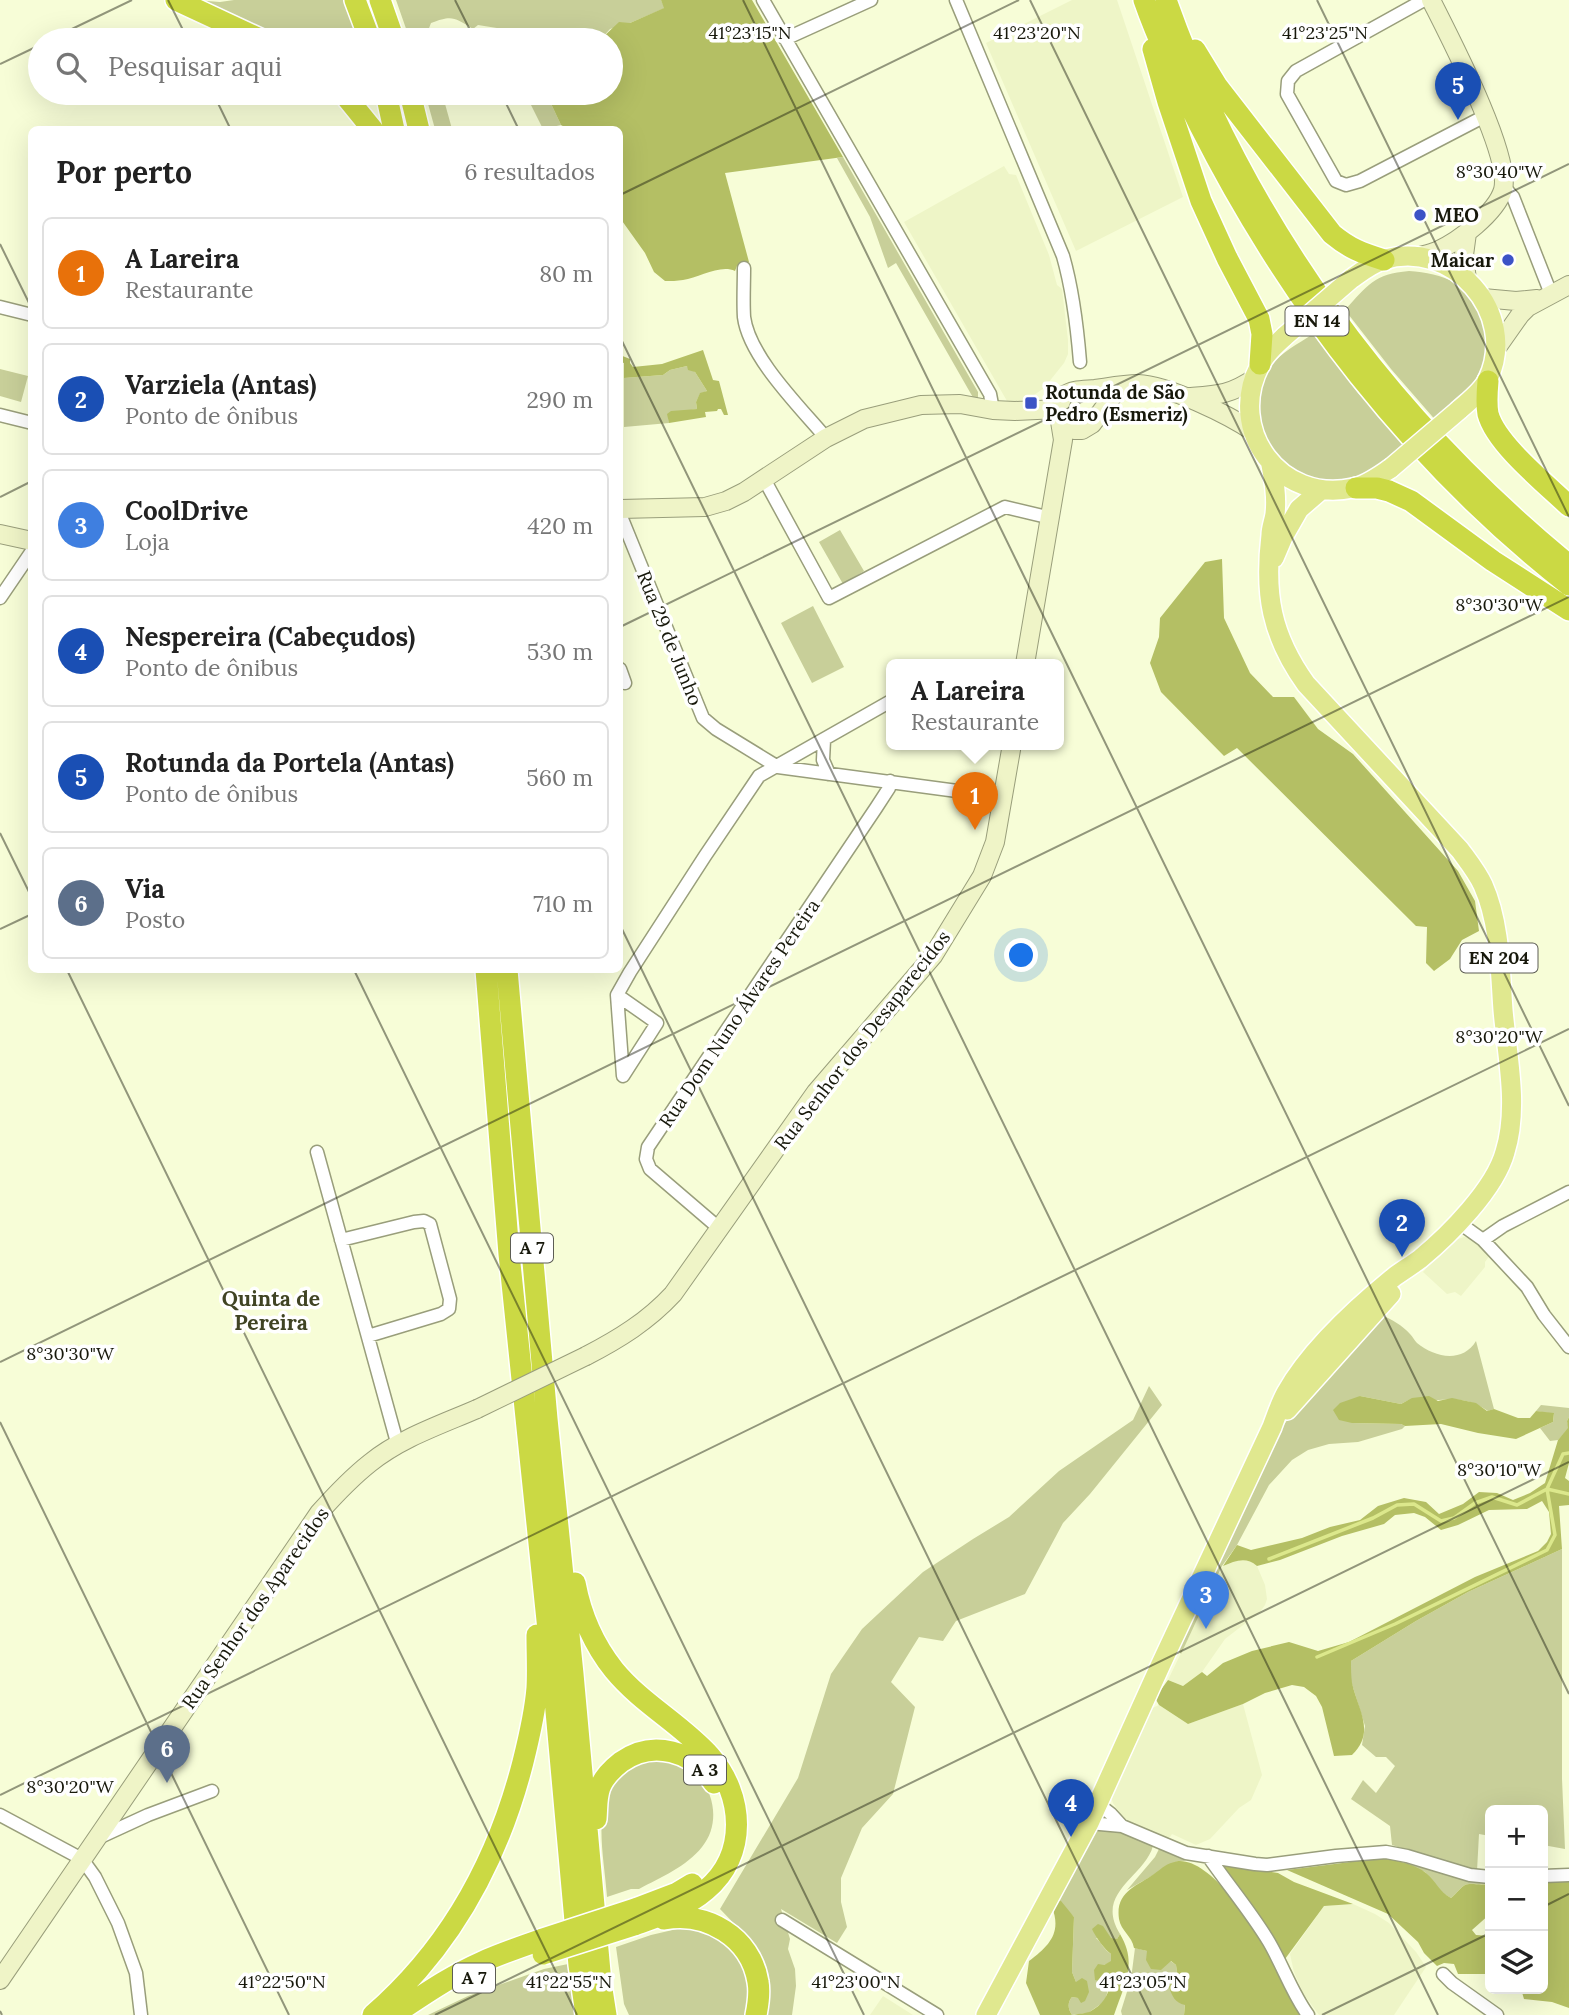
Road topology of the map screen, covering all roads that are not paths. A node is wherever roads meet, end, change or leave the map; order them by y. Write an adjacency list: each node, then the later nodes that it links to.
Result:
1 (176, 0): 11 (highway)
2 (355, 0): 12 (highway)
3 (380, 0): 13 (highway)
4 (763, 0): 14 (street)
5 (871, 0): 14 (street)
6 (956, 0): 36 (street)
7 (1142, 0): 37 (highway); 64 (highway, EN 14)
8 (1167, 0): 25 (highway); 62 (highway, EN 14)
9 (1424, 0): 18 (street)
10 (1431, 0): 18 (street)
11 (236, 28)
12 (366, 28)
13 (390, 28)
14 (785, 39): 42 (street)
15 (353, 105): 19 (highway)
16 (389, 105): 20 (highway)
17 (413, 105): 21 (highway)
18 (1485, 116): 22 (street)
19 (370, 126)
20 (393, 126)
21 (418, 126)
22 (1504, 187): 23 (street); 29 (street)
23 (1467, 233): 24 (street); 27 (street)
24 (1416, 257): 25 (main road); 27 (main road)
25 (1384, 260): 37 (main road, bridge)
26 (744, 268): 49 (street)
27 (1467, 279): 30 (main road)
28 (1569, 285): 29 (street)
29 (1546, 297): 30 (street); 35 (street)
30 (1483, 298): 35 (main road)
31 (0, 307): 33 (street)
32 (28, 308): 33 (street)
33 (18, 311): 34 (street)
34 (28, 314)
35 (1496, 349): 38 (main road)
36 (1080, 362)
37 (1257, 371): 41 (street); 48 (main road, EN 204)
38 (1488, 381): 53 (main road, bridge); 55 (highway)
39 (1120, 386): 40 (street); 41 (street); 43 (street)
40 (1083, 390): 43 (street); 45 (street)
41 (1184, 397): 48 (street)
42 (993, 410): 45 (street); 49 (street)
43 (1098, 414): 47 (street)
44 (0, 415): 46 (street)
45 (1060, 415): 47 (street); 51 (street)
46 (28, 422)
47 (1082, 430): 51 (street)
48 (1254, 432): 50 (main road, EN 204)
49 (825, 438): 52 (street)
50 (1271, 465): 54 (main road); 63 (main road, EN 204)
51 (1057, 468): 58 (street)
52 (764, 479): 56 (street); 58 (street)
53 (1356, 488): 54 (main road); 66 (highway)
54 (1321, 489): 63 (main road, EN 204)
55 (1569, 506)
56 (623, 511)
57 (623, 518): 73 (street, Rua 29 de Junho)
58 (1051, 519): 67 (street)
59 (0, 534): 60 (street)
60 (28, 540)
61 (28, 557): 65 (street)
62 (1569, 565)
63 (1270, 569): 82 (main road, EN 204)
64 (1569, 585)
65 (0, 598)
66 (1569, 610)
67 (1026, 659)
68 (623, 677): 69 (street)
69 (625, 683)
70 (886, 704): 71 (street)
71 (824, 740): 73 (street); 74 (street)
72 (1012, 750): 76 (street, Rua Senhor dos Desaparecidos)
73 (778, 767): 74 (street); 79 (street)
74 (829, 774): 75 (street)
75 (890, 781): 76 (street); 83 (street, Rua Dom Nuno Álvares Pereira)
76 (1005, 796): 83 (street, Rua Senhor dos Desaparecidos)
77 (485, 973): 91 (highway, A 7)
78 (507, 973): 90 (highway, A 7)
79 (617, 995): 79 (street)
80 (317, 1152): 84 (street)
81 (1569, 1192): 85 (street)
82 (1458, 1222): 85 (street); 93 (main road, EN 204)
83 (720, 1229): 88 (street, Rua Senhor dos Desaparecidos, bridge)
84 (341, 1240): 86 (street); 86 (street)
85 (1483, 1240): 87 (street)
86 (368, 1336): 89 (street)
87 (1569, 1347)
88 (477, 1409): 89 (street, Rua Senhor dos Aparecidos)
89 (398, 1446): 97 (street, Rua Senhor dos Aparecidos)
90 (558, 1527): 98 (highway, A 7); 104 (highway, A 7)
91 (544, 1586): 111 (highway); 114 (highway, A 7)
92 (212, 1791): 97 (street)
93 (1098, 1804): 95 (main road, EN 204); 96 (street)
94 (0, 1815): 100 (street)
95 (1089, 1823): 96 (street); 119 (main road, EN 204)
96 (1122, 1826): 99 (street)
97 (95, 1840): 100 (street, Rua Senhor dos Aparecidos)
98 (588, 1849): 104 (highway, A 3); 109 (highway, A 7)
99 (1208, 1856): 102 (street); 120 (street)
100 (82, 1859): 108 (street, Rua Senhor dos Aparecidos); 110 (street)
101 (1569, 1875): 103 (street)
102 (1485, 1876)
103 (1548, 1876)
104 (634, 1917): 106 (highway, bridge); 117 (highway)
105 (782, 1920): 118 (street)
106 (543, 1946): 112 (highway); 113 (highway, A 7)
107 (1443, 1974): 121 (street)
108 (0, 1980)
109 (601, 1983): 115 (highway, A 7); 116 (highway)
110 (141, 2015)
111 (373, 2015)
112 (393, 2015)
113 (412, 2015)
114 (586, 2015)
115 (606, 2015)
116 (618, 2015)
117 (756, 2015)
118 (937, 2015)
119 (986, 2015)
120 (1308, 2015)
121 (1497, 2015)

